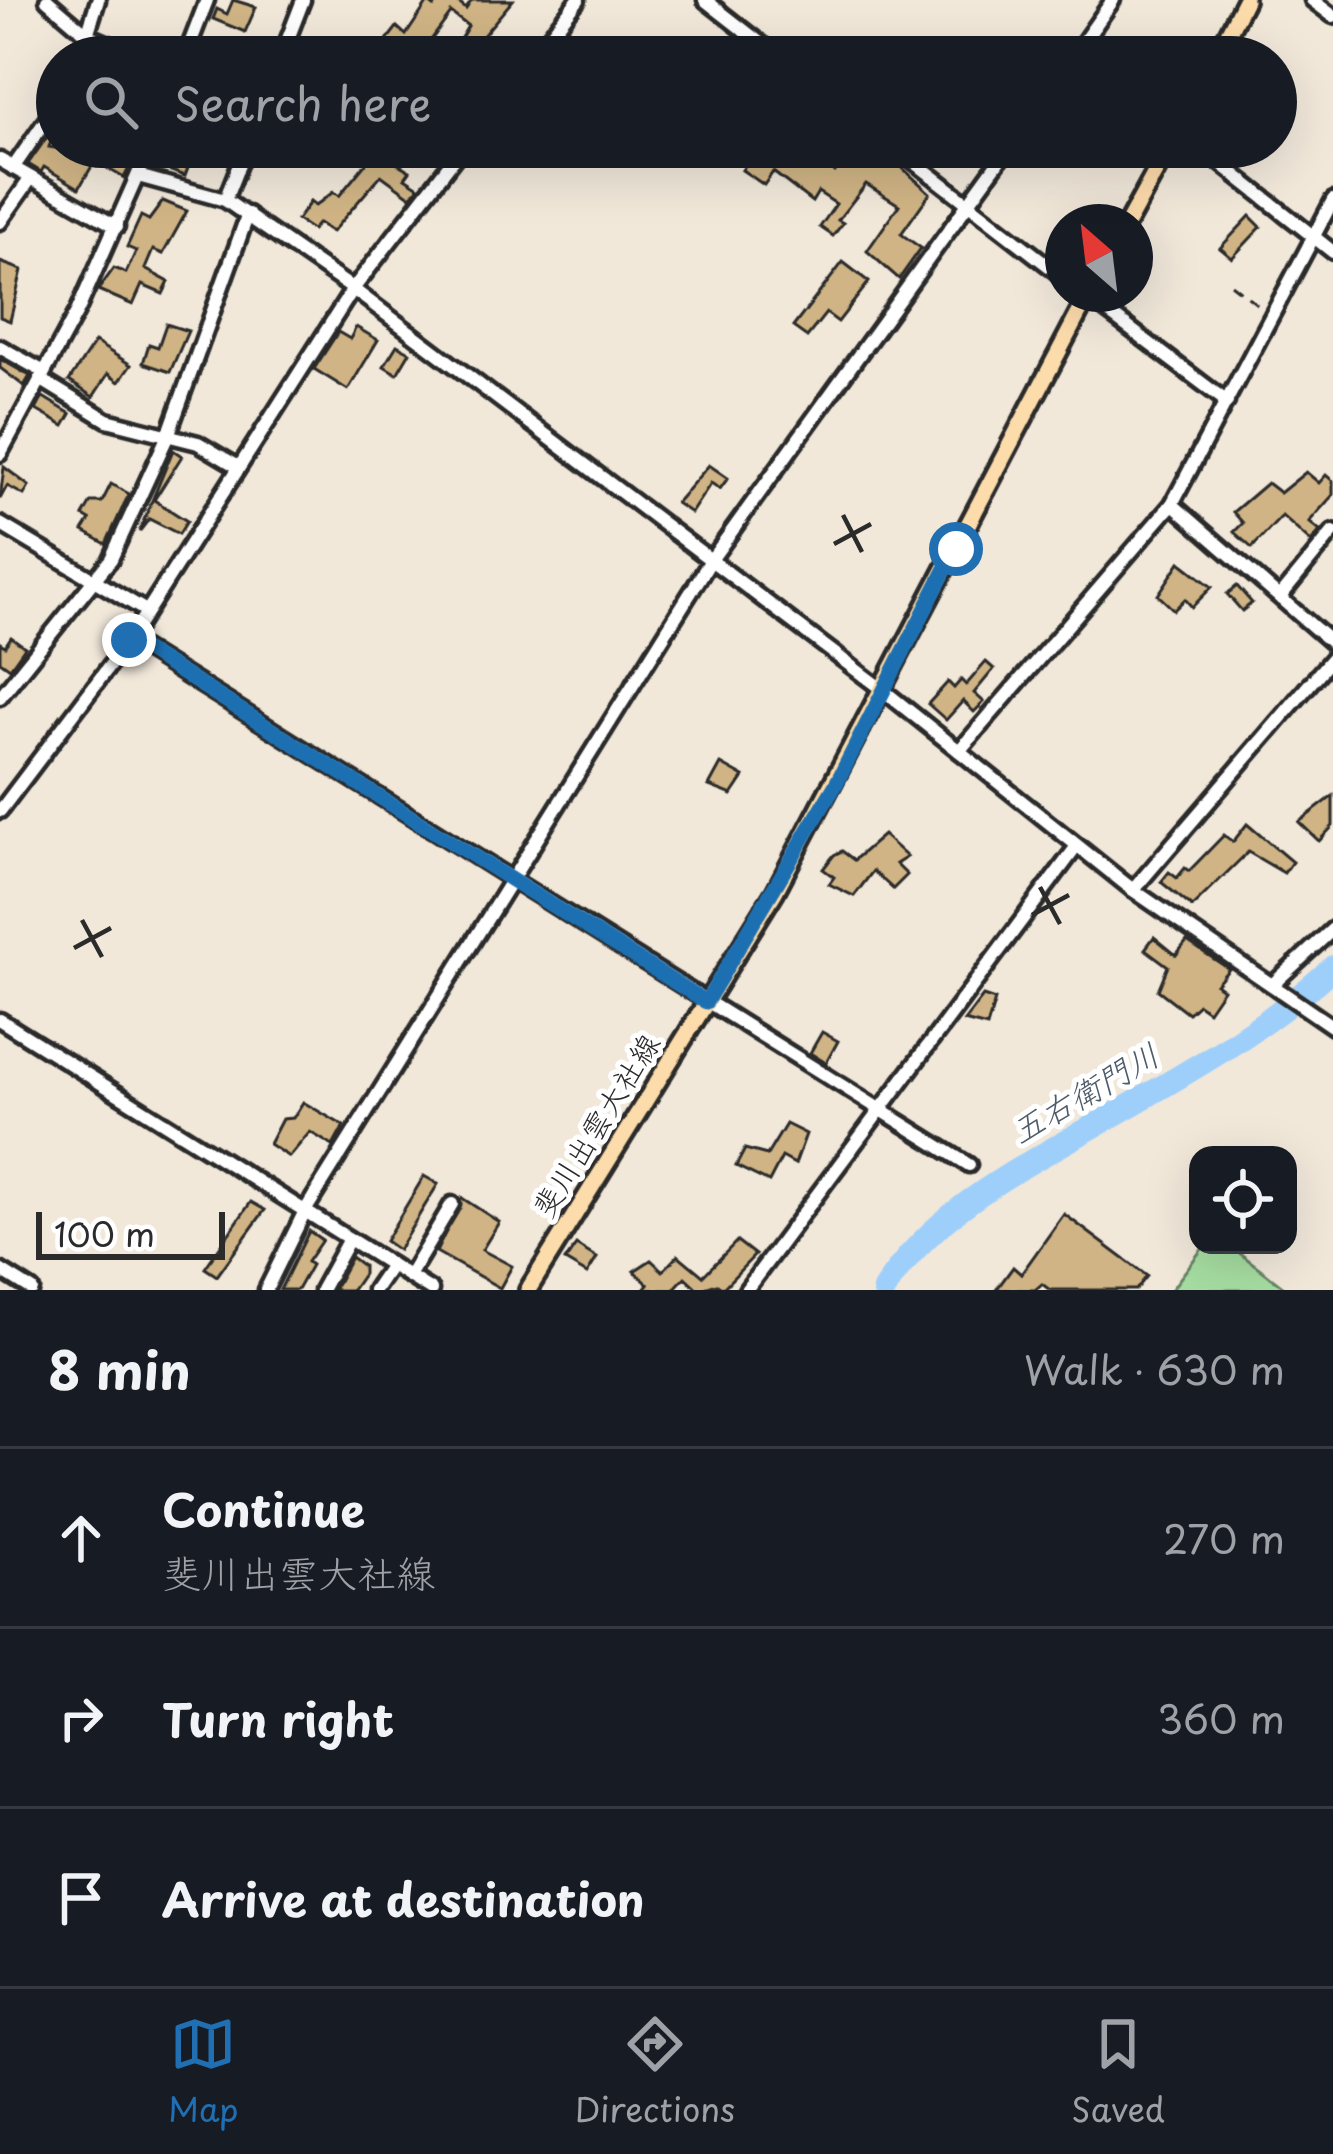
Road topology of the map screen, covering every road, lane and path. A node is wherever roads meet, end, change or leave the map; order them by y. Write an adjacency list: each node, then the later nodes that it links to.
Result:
1 (46, 0): 11 (street)
2 (98, 0): 11 (street)
3 (206, 0): 12 (street)
4 (304, 0): 13 (street)
5 (578, 0): 14 (street)
6 (705, 0): 15 (street)
7 (1114, 0): 16 (street)
8 (1245, 0): 17 (main road)
9 (1312, 0): 10 (street)
10 (1333, 16)
11 (88, 35)
12 (193, 36)
13 (289, 36)
14 (550, 36)
15 (751, 36)
16 (1088, 36)
17 (1227, 36)
18 (36, 135): 20 (street)
19 (0, 160): 20 (street)
20 (14, 168): 29 (street)
21 (141, 168): 28 (street)
22 (238, 168): 30 (street)
23 (447, 168): 41 (street)
24 (922, 168): 32 (street)
25 (994, 168): 32 (street)
26 (1158, 168): 33 (main road)
27 (1227, 168): 37 (street)
28 (138, 176): 30 (street); 36 (street)
29 (31, 178): 35 (street); 36 (street)
30 (225, 200): 34 (street)
31 (1333, 200): 37 (street)
32 (968, 204): 39 (street); 54 (street)
33 (1138, 204)
34 (248, 214): 41 (street); 48 (street)
35 (0, 222)
36 (117, 227): 46 (street)
37 (1314, 237): 38 (street); 44 (street)
38 (1333, 252)
39 (1045, 264)
40 (1231, 284): 44 (path)
41 (353, 289): 50 (street); 54 (street)
42 (1078, 312): 61 (main road, 斐川出雲大社線)
43 (1109, 312): 47 (street)
44 (1272, 316): 47 (street)
45 (0, 347): 46 (street)
46 (42, 376): 48 (street); 49 (street)
47 (1226, 402): 51 (street)
48 (169, 434): 50 (street); 55 (street)
49 (0, 454)
50 (235, 465): 57 (street)
51 (1172, 504): 56 (street); 63 (street)
52 (0, 524): 55 (street)
53 (1333, 532): 56 (street)
54 (711, 560): 61 (street); 66 (street)
55 (93, 581): 57 (street); 62 (street)
56 (1280, 597): 59 (street)
57 (146, 611): 58 (street)
58 (129, 640): 64 (street); 66 (street)
59 (1333, 644)
60 (1333, 657): 67 (street)
61 (884, 692): 63 (street); 70 (main road, 斐川出雲大社線)
62 (0, 697)
63 (959, 751): 65 (street)
64 (1, 807)
65 (1077, 846): 67 (street); 73 (street)
66 (512, 884): 70 (street); 76 (street)
67 (1133, 890): 69 (street)
68 (1333, 929): 69 (street)
69 (1273, 984): 72 (street)
70 (706, 1002): 73 (street); 86 (main road, 斐川出雲大社線)
71 (0, 1020): 76 (street)
72 (1329, 1023)
73 (877, 1109): 74 (street); 87 (street)
74 (969, 1165)
75 (452, 1204): 80 (street)
76 (304, 1211): 77 (street); 82 (street)
77 (349, 1239): 78 (street); 83 (street)
78 (391, 1264): 80 (street); 84 (street)
79 (0, 1270): 81 (street)
80 (409, 1276): 85 (street)
81 (23, 1288)
82 (266, 1290)
83 (321, 1290)
84 (374, 1290)
85 (431, 1290)
86 (528, 1290)
87 (746, 1290)

